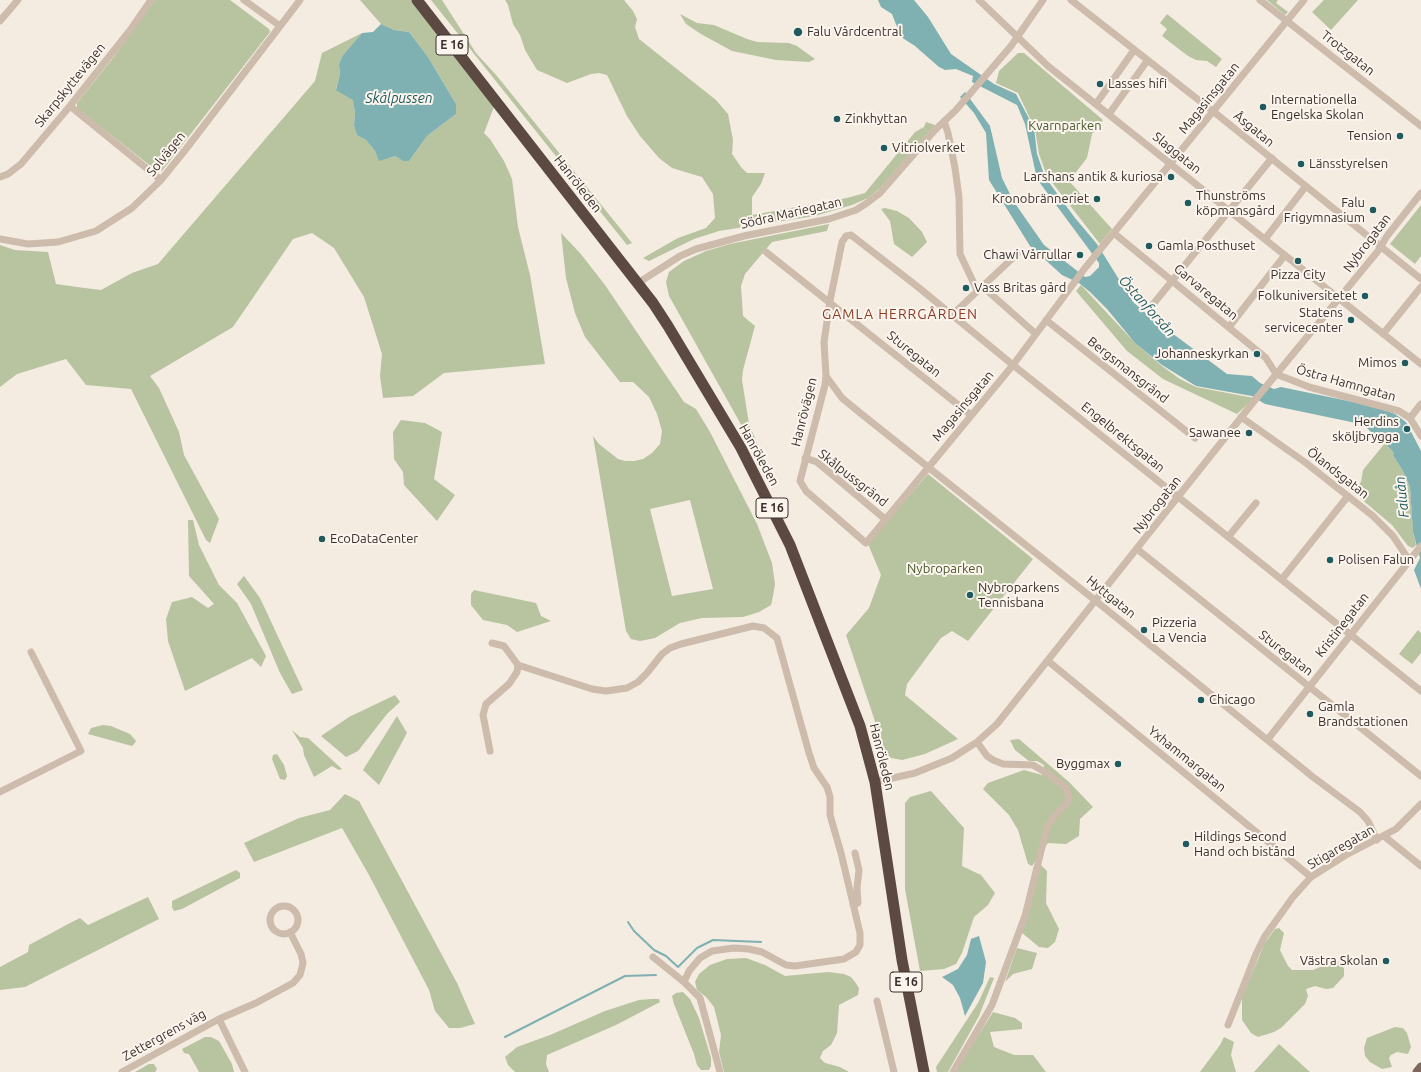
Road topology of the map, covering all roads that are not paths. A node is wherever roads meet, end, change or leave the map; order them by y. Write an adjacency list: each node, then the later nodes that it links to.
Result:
1 (18, 0): 12 (street)
2 (150, 0): 18 (street, Skarpskyttevägen)
3 (244, 0): 13 (street)
4 (300, 0): 13 (street, Solvägen)
5 (417, 0): 40 (highway, Hanröleden / E 16)
6 (979, 0): 14 (street, Slaggatan)
7 (1043, 0): 14 (street)
8 (1071, 0): 15 (street, Åsgatan)
9 (1260, 0): 11 (street, Trotzgatan)
10 (1304, 0): 11 (street, Magasinsgatan)
11 (1288, 21): 19 (street, Magasinsgatan); 22 (street, Trotzgatan)
12 (0, 22)
13 (280, 26): 26 (street, Solvägen)
14 (1017, 38): 17 (street, Slaggatan); 21 (street, Södra Mariegatan)
15 (1134, 50): 16 (street, Åsgatan); 17 (street)
16 (1147, 60): 19 (street, Åsgatan); 20 (street)
17 (1096, 104): 20 (street, Slaggatan)
18 (70, 106): 25 (street, Skarpskyttevägen); 26 (street)
19 (1213, 112): 23 (street, Åsgatan); 24 (street, Magasinsgatan)
20 (1108, 113): 24 (street, Slaggatan)
21 (944, 122): 40 (street, Södra Mariegatan); 42 (street)
22 (1421, 126)
23 (1272, 158): 27 (street, Åsgatan); 29 (street)
24 (1170, 164): 29 (street, Slaggatan); 30 (street, Magasinsgatan)
25 (0, 177)
26 (160, 180): 32 (street, Solvägen)
27 (1306, 186): 33 (street); 33 (street); 34 (street, Åsgatan)
28 (1421, 193): 34 (street, Nybrogatan)
29 (1229, 210): 33 (street, Slaggatan); 39 (street)
30 (1115, 234): 39 (street, Garvaregatan); 47 (street, Magasinsgatan)
31 (846, 236): 44 (street, Hanrövägen); 46 (street, Engelbrektsgatan)
32 (0, 239)
33 (1265, 239): 37 (street, Slaggatan)
34 (1382, 246): 38 (street, Åsgatan); 43 (street, Nybrogatan)
35 (766, 252): 44 (street, Sturegatan)
36 (1017, 254): 42 (street)
37 (1285, 255): 43 (street, Slaggatan); 48 (street)
38 (1421, 279)
39 (1172, 280): 45 (street); 48 (street, Garvaregatan)
40 (638, 283): 85 (highway, Hanröleden / E 16)
41 (1421, 287): 50 (street)
42 (980, 288): 46 (street); 49 (street)
43 (1339, 298): 50 (street, Slaggatan); 53 (street, Nybrogatan)
44 (830, 301): 54 (street, Hanrövägen); 56 (street, Sturegatan)
45 (1150, 308)
46 (952, 315): 52 (street, Engelbrektsgatan)
47 (1046, 320): 49 (street, Magasinsgatan); 60 (street, Bergsmansgränd)
48 (1229, 327): 53 (street, Garvaregatan)
49 (1036, 334): 52 (street, Magasinsgatan)
50 (1383, 334): 51 (street, Slaggatan)
51 (1421, 364)
52 (1013, 365): 56 (street, Magasinsgatan); 64 (street, Engelbrektsgatan)
53 (1276, 374): 57 (street, Nybrogatan); 58 (street, Östra Hamngatan)
54 (826, 376): 61 (street, Hanrövägen); 62 (street, Hyttgatan)
55 (1421, 404): 58 (street)
56 (971, 415): 62 (street, Magasinsgatan)
57 (1241, 417): 63 (street, Ölandsgatan); 64 (street, Nybrogatan)
58 (1410, 418): 59 (street, Östra Hamngatan)
59 (1421, 436)
60 (1195, 438)
61 (805, 458): 66 (street, Skålpussgränd); 68 (street, Hanrövägen)
62 (928, 466): 66 (street, Magasinsgatan); 73 (street, Hyttgatan)
63 (1348, 496): 71 (street, Ölandsgatan); 72 (street)
64 (1178, 497): 67 (street, Engelbrektsgatan); 70 (street, Nybrogatan)
65 (1256, 503): 67 (street)
66 (886, 519): 68 (street, Magasinsgatan)
67 (1228, 537): 72 (street, Engelbrektsgatan)
68 (866, 543)
69 (1421, 546): 71 (street, Kristinegatan)
70 (1137, 549): 73 (street, Nybrogatan); 79 (street, Sturegatan)
71 (1409, 560): 74 (street, Kristinegatan)
72 (1282, 579): 74 (street, Engelbrektsgatan)
73 (1096, 601): 77 (street, Nybrogatan); 81 (street, Hyttgatan)
74 (1351, 634): 79 (street, Kristinegatan); 80 (street, Engelbrektsgatan)
75 (492, 643): 78 (street)
76 (31, 652): 86 (street)
77 (1048, 661): 82 (street, Nybrogatan); 92 (street, Yxhammargatan)
78 (518, 664): 83 (street); 93 (street)
79 (1309, 687): 81 (street, Kristinegatan); 84 (street, Sturegatan)
80 (1421, 691)
81 (1268, 739): 89 (street, Hyttgatan)
82 (977, 742): 85 (street, Nybrogatan); 106 (street)
83 (490, 752)
84 (1421, 776)
85 (876, 782): 105 (highway, Hanröleden / E 16)
86 (0, 792)
87 (1421, 804): 88 (street, Stigaregatan)
88 (1384, 836): 89 (street, Stigaregatan); 91 (street)
89 (1377, 840): 92 (street, Stigaregatan)
90 (855, 853): 93 (street)
91 (1421, 866)
92 (1311, 877): 99 (street, Stigaregatan)
93 (853, 905): 96 (street)
94 (290, 932): 94 (street); 98 (street, Zettergrens väg)
95 (653, 957): 96 (street)
96 (684, 982): 103 (street)
97 (877, 1001): 104 (street)
98 (219, 1019): 101 (street, Zettergrens väg); 102 (street, Zettergrens väg)
99 (1228, 1025)
100 (1421, 1067): 107 (main road)
101 (122, 1072)
102 (246, 1072)
103 (720, 1072)
104 (894, 1072)
105 (924, 1072)
106 (953, 1072)
107 (1417, 1072)

